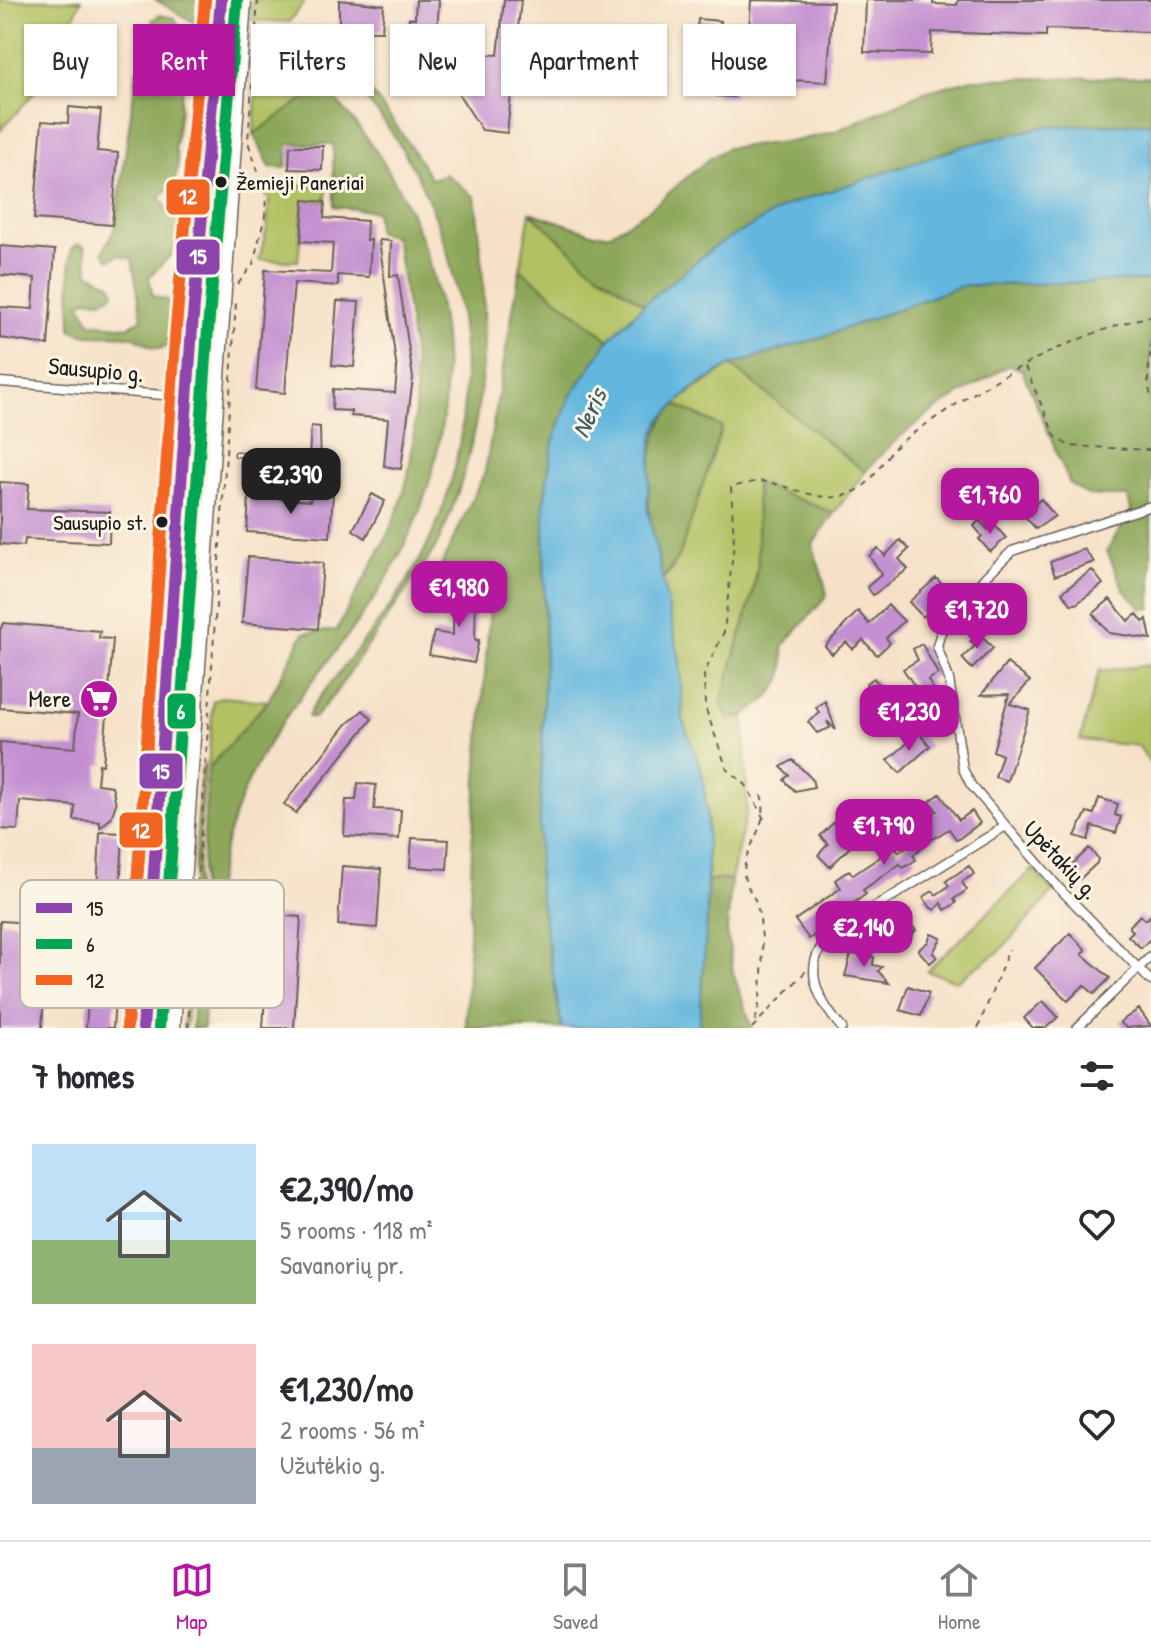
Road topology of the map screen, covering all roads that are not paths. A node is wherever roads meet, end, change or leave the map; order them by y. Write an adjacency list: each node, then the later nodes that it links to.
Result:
1 (221, 0): 4 (highway)
2 (244, 0): 5 (highway)
3 (0, 382): 4 (street, Sausupio g.)
4 (188, 397): 5 (highway); 10 (highway)
5 (215, 399): 11 (highway)
6 (237, 454): 7 (lane)
7 (288, 490)
8 (1151, 506): 9 (street, Upėtakių g.)
9 (1004, 827): 13 (street, Upėtakių g.); 19 (street)
10 (154, 880)
11 (183, 880)
12 (1151, 956): 13 (street)
13 (1138, 969): 14 (street, Upėtakių g.); 20 (street)
14 (1151, 981)
15 (144, 1008): 17 (highway)
16 (174, 1008): 18 (highway)
17 (143, 1028)
18 (173, 1028)
19 (842, 1028)
20 (1077, 1028)

